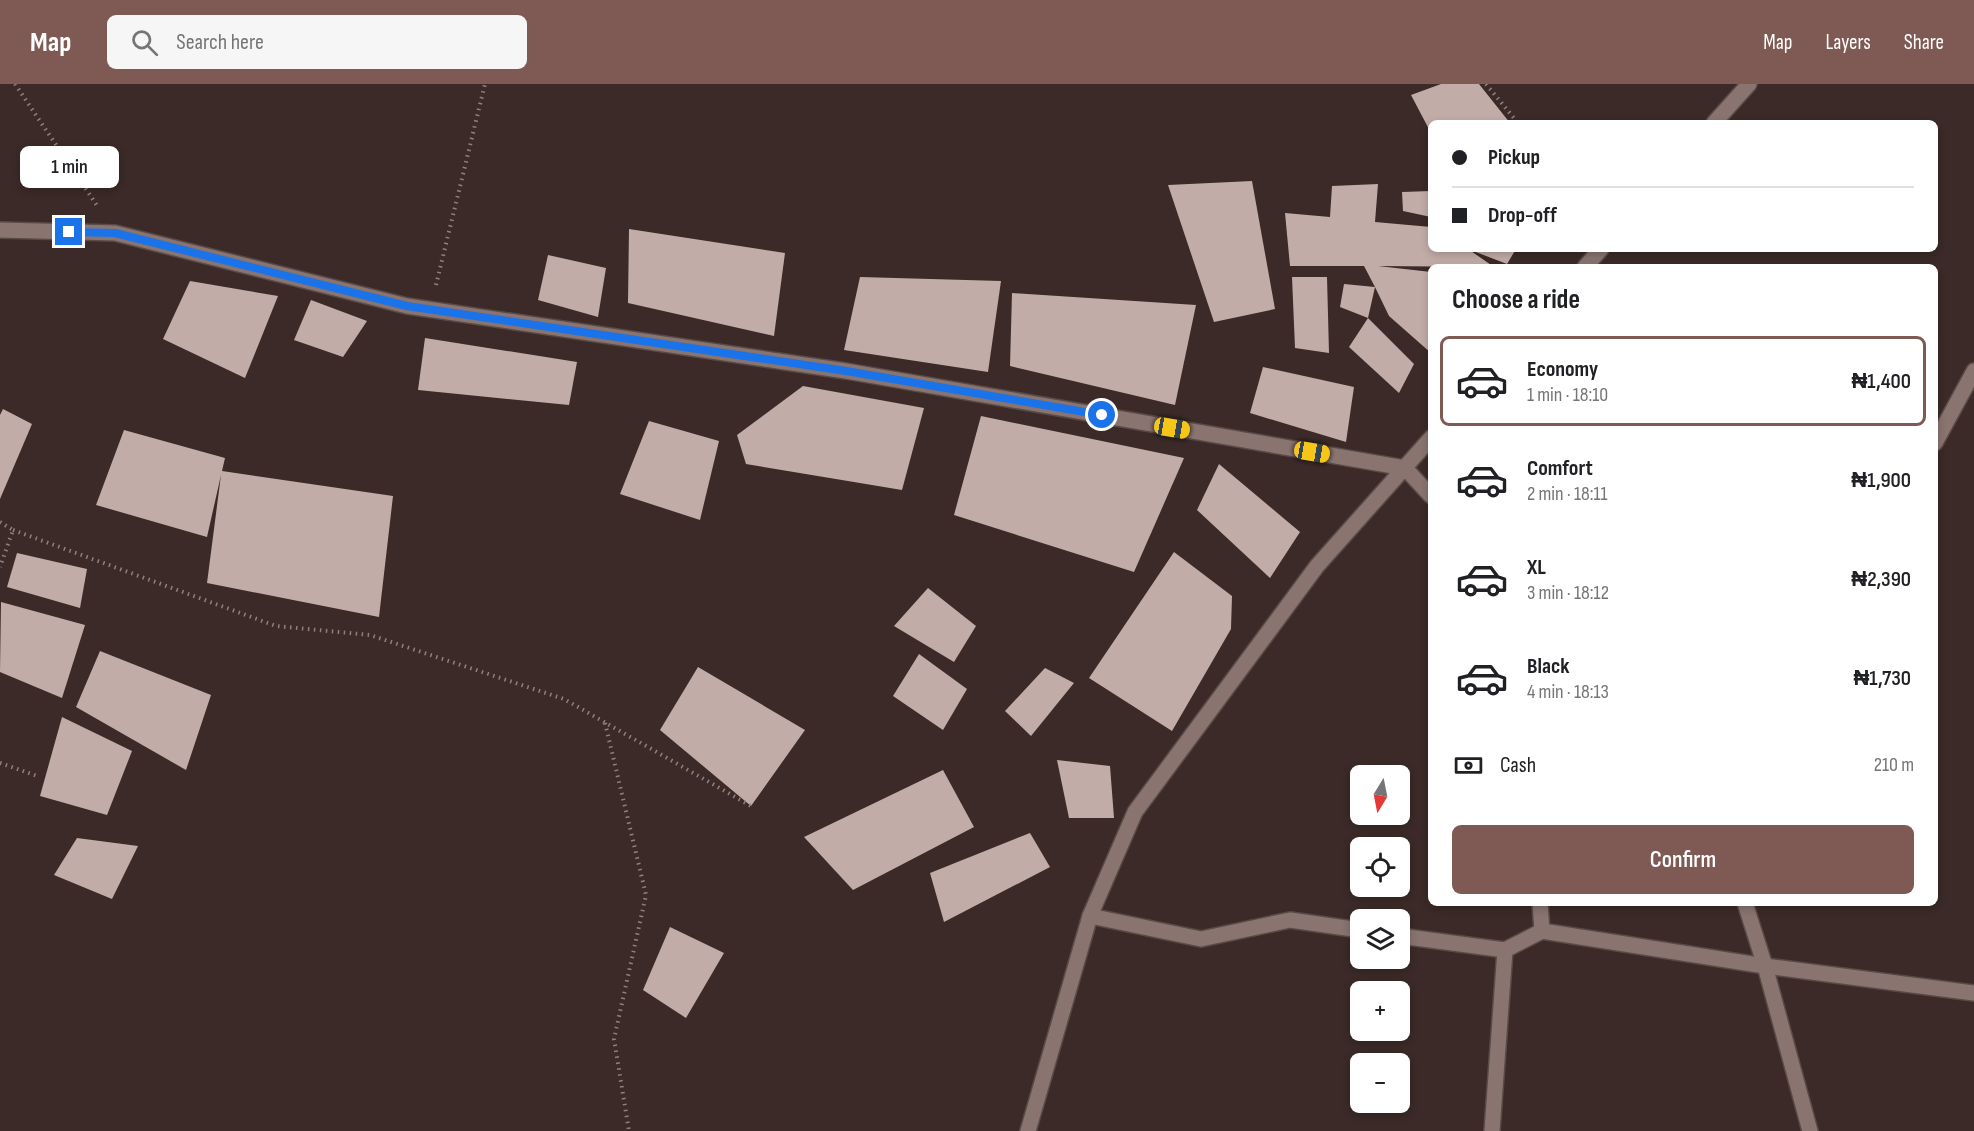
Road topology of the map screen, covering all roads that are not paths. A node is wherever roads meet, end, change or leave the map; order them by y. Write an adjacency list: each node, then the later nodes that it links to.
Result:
1 (1749, 84): 2 (street)
2 (1717, 120)
3 (0, 230): 9 (street)
4 (1598, 252): 5 (street)
5 (1588, 264)
6 (1974, 371): 7 (street)
7 (1938, 438)
8 (1428, 441): 9 (street)
9 (1405, 468): 10 (street); 13 (street)
10 (1428, 493)
11 (1540, 906): 15 (street)
12 (1746, 906): 18 (street)
13 (1090, 916): 14 (street); 20 (street)
14 (1350, 929)
15 (1542, 931): 17 (street); 18 (street)
16 (1410, 937): 17 (street)
17 (1504, 950): 21 (street)
18 (1766, 966): 19 (street); 22 (street)
19 (1974, 993)
20 (1028, 1131)
21 (1492, 1131)
22 (1810, 1131)

